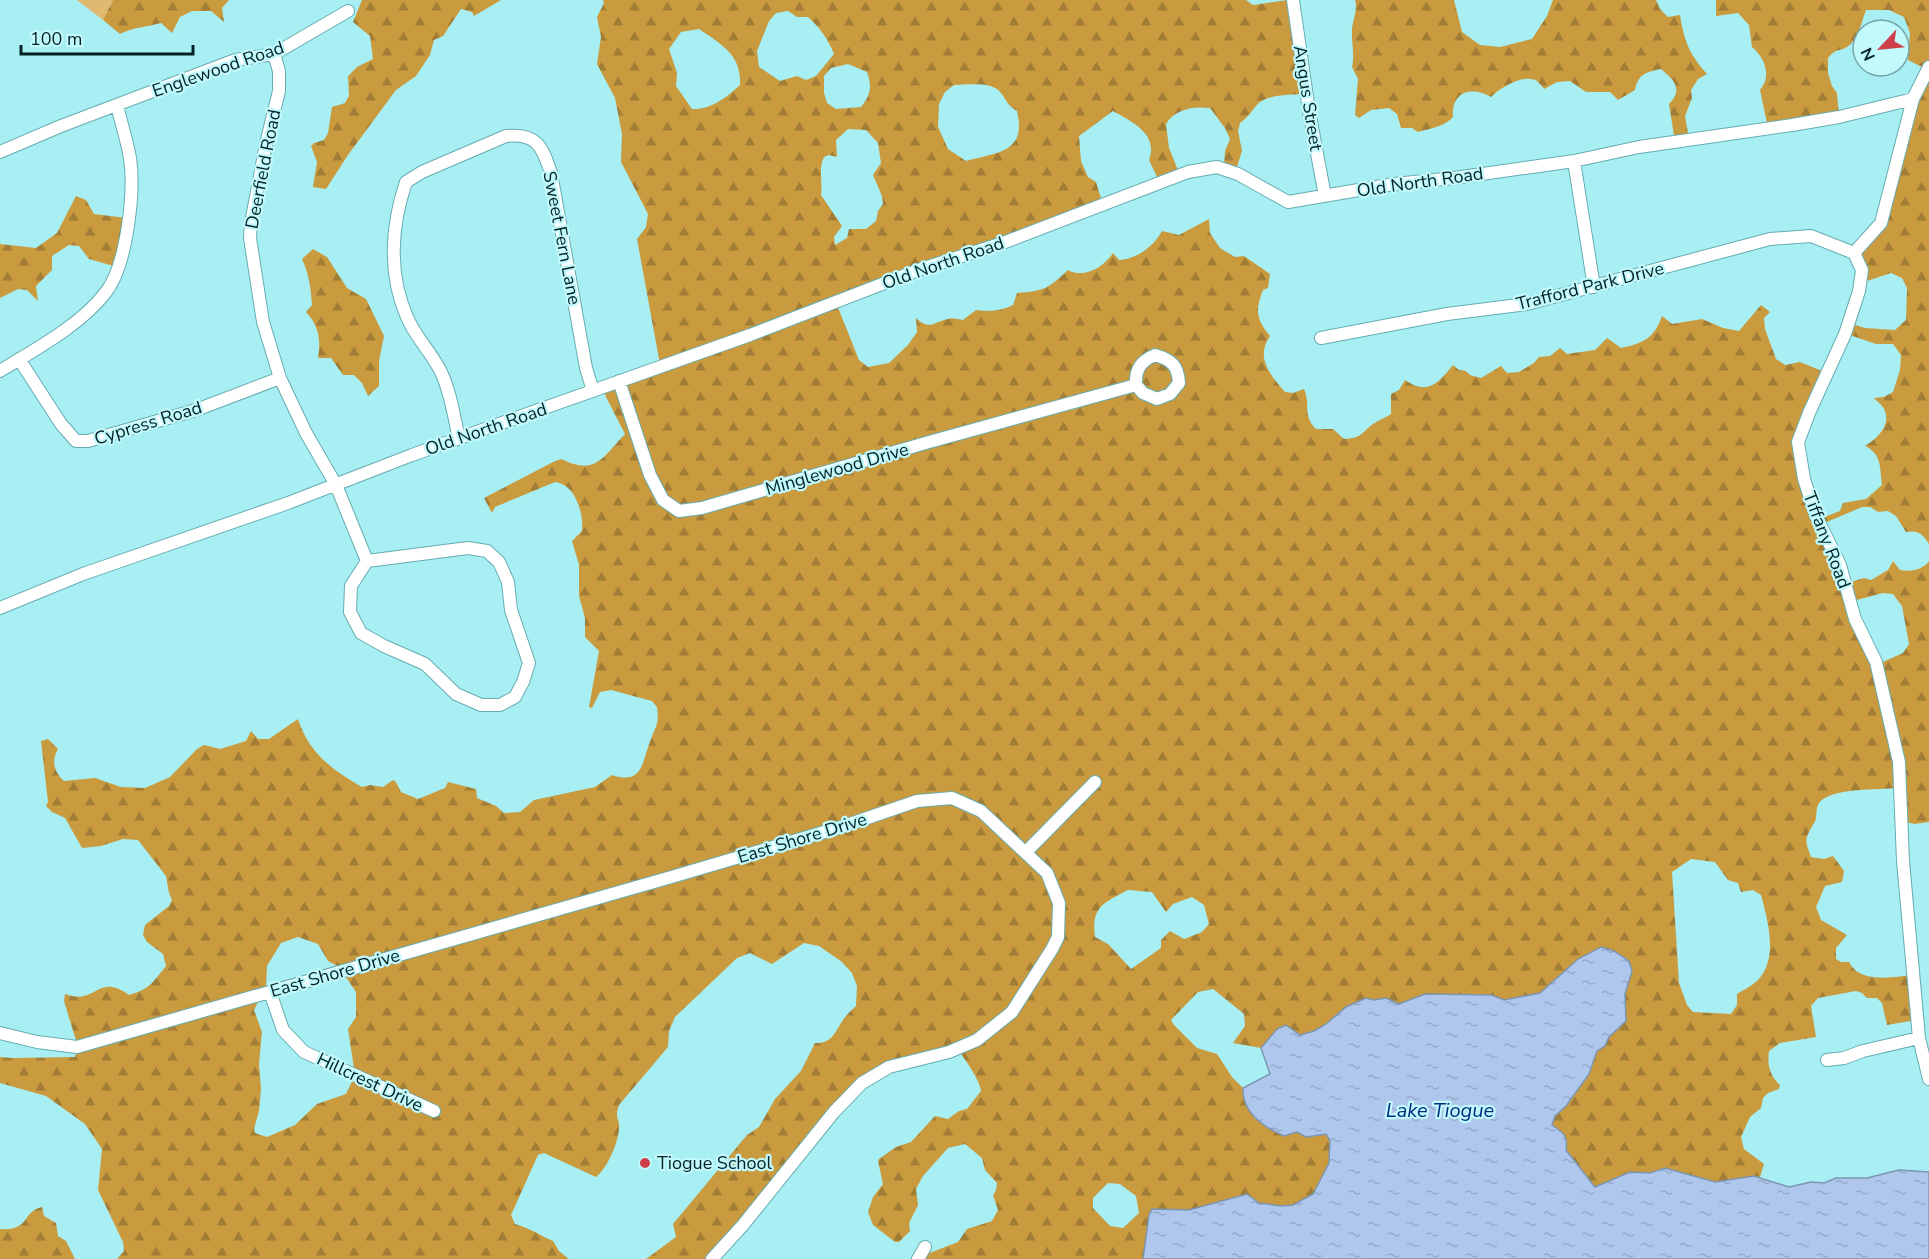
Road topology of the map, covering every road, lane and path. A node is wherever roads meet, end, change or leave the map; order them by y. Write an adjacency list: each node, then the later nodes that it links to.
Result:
1 (1293, 0): 9 (street, Angus Street)
2 (348, 11): 3 (street, Englewood Road)
3 (274, 54): 6 (street, Englewood Road); 15 (street, Deerfield Road)
4 (1929, 67): 5 (street)
5 (1913, 99): 8 (street, Old North Road); 10 (street)
6 (117, 105): 7 (street, Englewood Road); 13 (street)
7 (0, 152)
8 (1574, 161): 9 (street, Old North Road); 11 (street)
9 (1325, 196): 16 (street, Old North Road)
10 (1854, 253): 11 (street, Trafford Park Drive); 27 (street, Tiffany Road)
11 (1594, 287): 12 (street, Trafford Park Drive)
12 (1321, 338)
13 (19, 359): 14 (street); 15 (street, Cypress Road)
14 (0, 371)
15 (280, 378): 20 (street, Deerfield Road)
16 (619, 381): 17 (street, Minglewood Drive); 18 (street, Old North Road)
17 (1136, 385)
18 (593, 391): 19 (street, Old North Road); 19 (street, Sweet Fern Lane)
19 (459, 439): 20 (street, Old North Road)
20 (336, 485): 21 (street, Deerfield Road); 22 (street, Old North Road)
21 (367, 561): 21 (street)
22 (0, 608)
23 (1095, 782): 24 (street)
24 (1026, 852): 25 (street, East Shore Drive); 32 (street, East Shore Drive)
25 (270, 992): 26 (street, East Shore Drive); 30 (street, Hillcrest Drive)
26 (0, 1033)
27 (1919, 1038): 28 (street); 29 (street, Tiffany Road)
28 (1827, 1060)
29 (1929, 1078)
30 (434, 1111)
31 (925, 1247): 33 (street)
32 (712, 1259)
33 (918, 1259)

